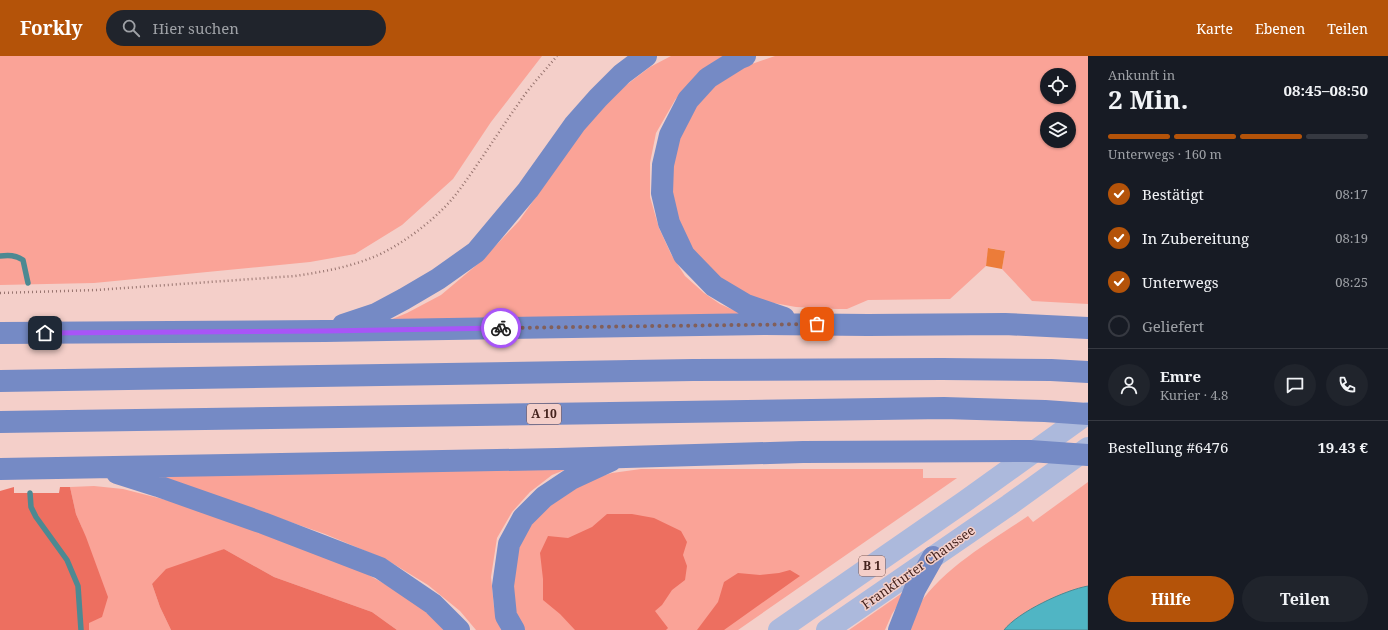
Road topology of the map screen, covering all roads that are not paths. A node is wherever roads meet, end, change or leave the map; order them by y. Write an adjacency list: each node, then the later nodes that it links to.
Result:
1 (646, 56): 5 (highway)
2 (745, 56): 3 (highway)
3 (804, 324): 4 (highway); 5 (highway)
4 (1088, 328)
5 (325, 331): 6 (highway)
6 (0, 333)
7 (1088, 372): 8 (highway)
8 (0, 381)
9 (1088, 413): 10 (highway, A 10); 19 (main road, Frankfurter Chaussee / B 1)
10 (0, 422)
11 (1088, 448): 16 (main road, Frankfurter Chaussee / B 1)
12 (1088, 455): 13 (highway)
13 (619, 456): 14 (highway); 18 (highway)
14 (99, 468): 15 (highway); 17 (highway)
15 (0, 469)
16 (933, 558): 20 (main road, Frankfurter Chaussee / B 1); 21 (highway)
17 (459, 630)
18 (514, 630)
19 (779, 630)
20 (827, 630)
21 (899, 630)

